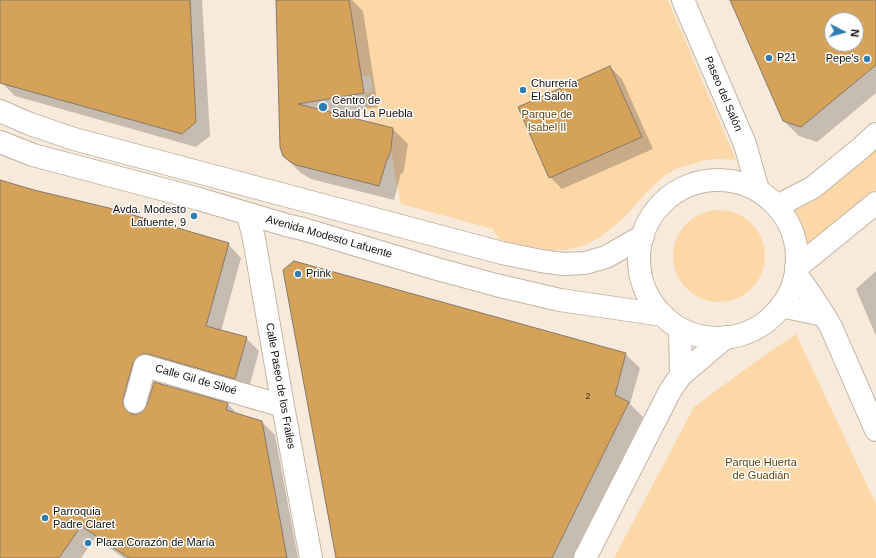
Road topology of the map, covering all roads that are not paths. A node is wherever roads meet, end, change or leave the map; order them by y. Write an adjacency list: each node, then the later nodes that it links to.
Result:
1 (683, 0): 5 (main road, Paseo del Salón)
2 (0, 111): 9 (main road)
3 (876, 134): 7 (main road)
4 (0, 142): 8 (main road, Avenida Modesto Lafuente)
5 (758, 190): 7 (main road); 9 (main road)
6 (876, 203): 10 (main road)
7 (777, 206): 10 (main road)
8 (248, 214): 12 (main road, Avenida Modesto Lafuente); 18 (main road, Calle Paseo de los Frailes)
9 (642, 236): 12 (main road)
10 (796, 271): 11 (main road); 13 (main road)
11 (781, 306): 13 (main road); 15 (main road)
12 (663, 315): 14 (main road)
13 (824, 315): 19 (main road)
14 (680, 329): 15 (main road); 16 (main road)
15 (726, 337): 16 (main road)
16 (681, 375): 21 (main road)
17 (135, 402): 18 (main road, Calle Gil de Siloé)
18 (283, 406): 20 (main road, Calle Paseo de los Frailes)
19 (876, 430)
20 (311, 558)
21 (584, 558)

